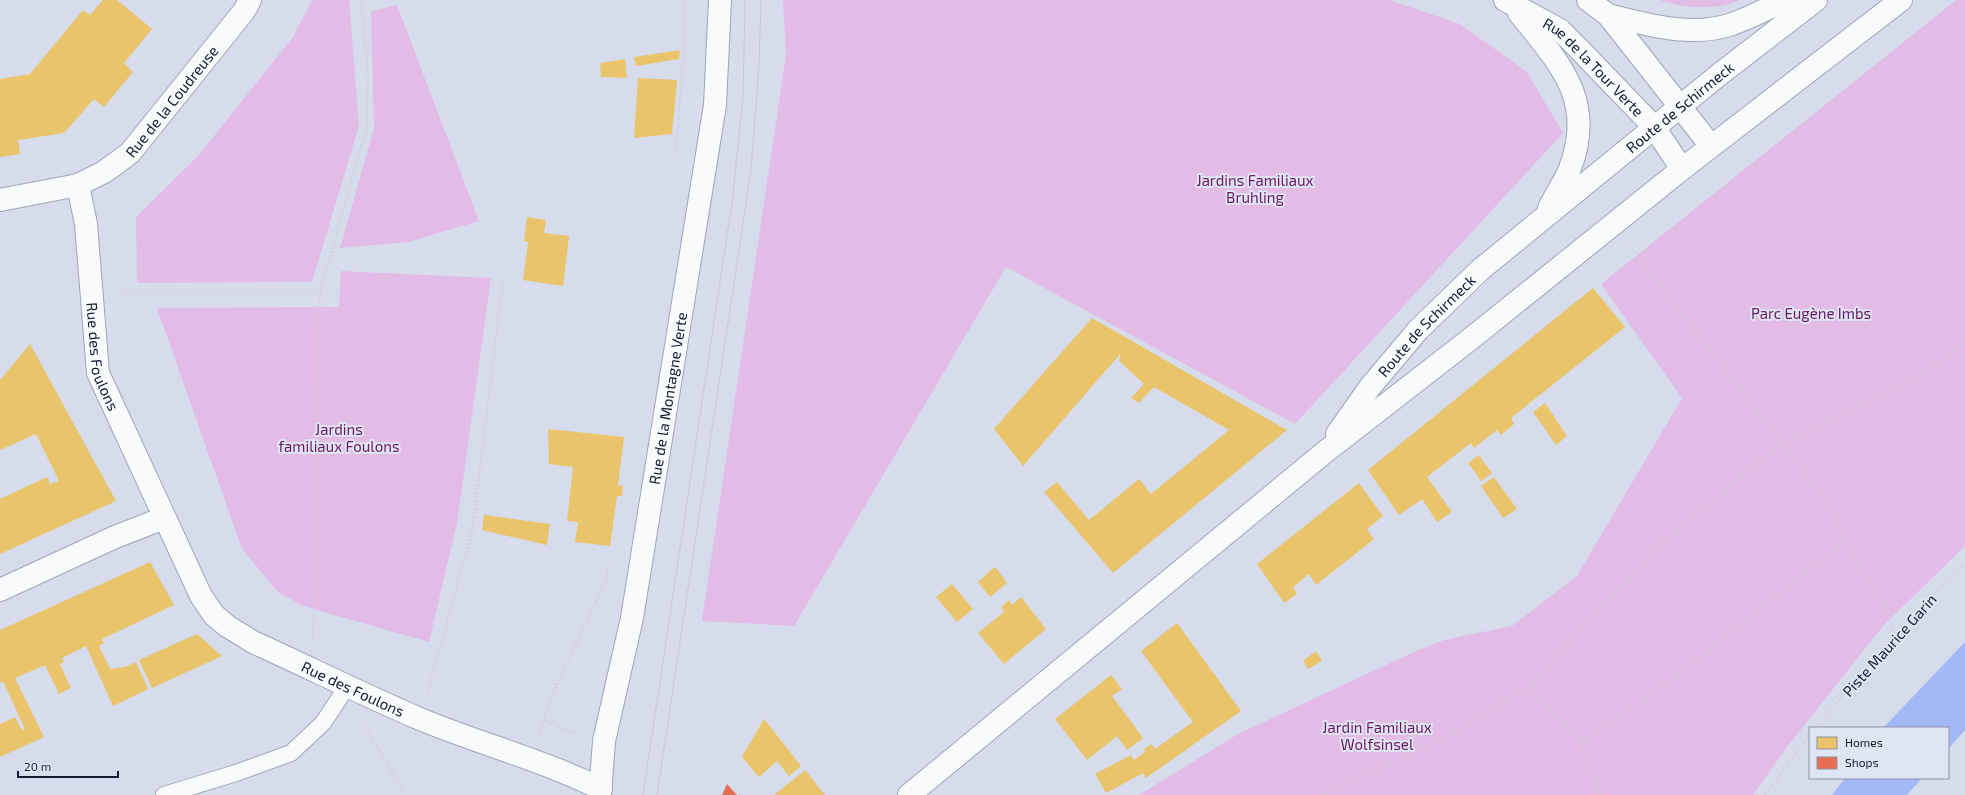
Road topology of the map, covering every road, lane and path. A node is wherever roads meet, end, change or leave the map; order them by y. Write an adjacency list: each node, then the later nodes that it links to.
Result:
1 (250, 0): 16 (main road, Rue de la Coudreuse)
2 (361, 0): 22 (path)
3 (684, 0): 14 (path)
4 (720, 0): 42 (main road, Rue de la Montagne Verte)
5 (1588, 0): 10 (main road)
6 (1786, 0): 10 (main road)
7 (1816, 0): 11 (main road, Route de Schirmeck)
8 (1901, 0): 13 (main road)
9 (1508, 2): 12 (main road, Rue de la Tour Verte); 18 (main road, Route de Schirmeck)
10 (1608, 15): 11 (main road)
11 (1680, 106): 12 (main road, Route de Schirmeck); 13 (main road)
12 (1654, 127): 15 (main road, Rue de la Tour Verte); 18 (main road, Route de Schirmeck)
13 (1711, 146): 15 (main road)
14 (675, 159)
15 (1682, 169): 25 (main road)
16 (78, 185): 17 (main road, Rue de la Coudreuse); 21 (main road, Rue des Foulons)
17 (0, 200)
18 (1546, 215): 25 (main road, Route de Schirmeck)
19 (1634, 241): 24 (path)
20 (503, 281): 35 (path)
21 (92, 293): 22 (path); 26 (main road, Rue des Foulons)
22 (320, 293): 32 (path)
23 (1965, 341): 24 (path)
24 (1781, 444): 27 (path); 33 (path)
25 (1325, 452): 45 (main road)
26 (164, 518): 30 (main road); 32 (main road, Rue des Foulons)
27 (1845, 540): 31 (path); 41 (path)
28 (611, 558): 36 (path)
29 (1965, 564): 31 (path, Piste Maurice Garin)
30 (0, 590)
31 (1894, 635): 37 (path, Piste Maurice Garin)
32 (308, 667): 34 (main road, Rue des Foulons)
33 (1528, 687): 41 (path); 46 (path)
34 (344, 692): 35 (main road, Rue des Foulons); 43 (lane); 44 (path)
35 (421, 719): 42 (main road, Rue des Foulons)
36 (544, 720): 39 (path); 40 (path)
37 (1816, 727)
38 (1809, 735): 48 (path)
39 (583, 737)
40 (537, 738)
41 (1582, 744): 47 (path)
42 (600, 792)
43 (164, 795)
44 (406, 795)
45 (909, 795)
46 (1322, 795)
47 (1600, 795)
48 (1765, 795)

